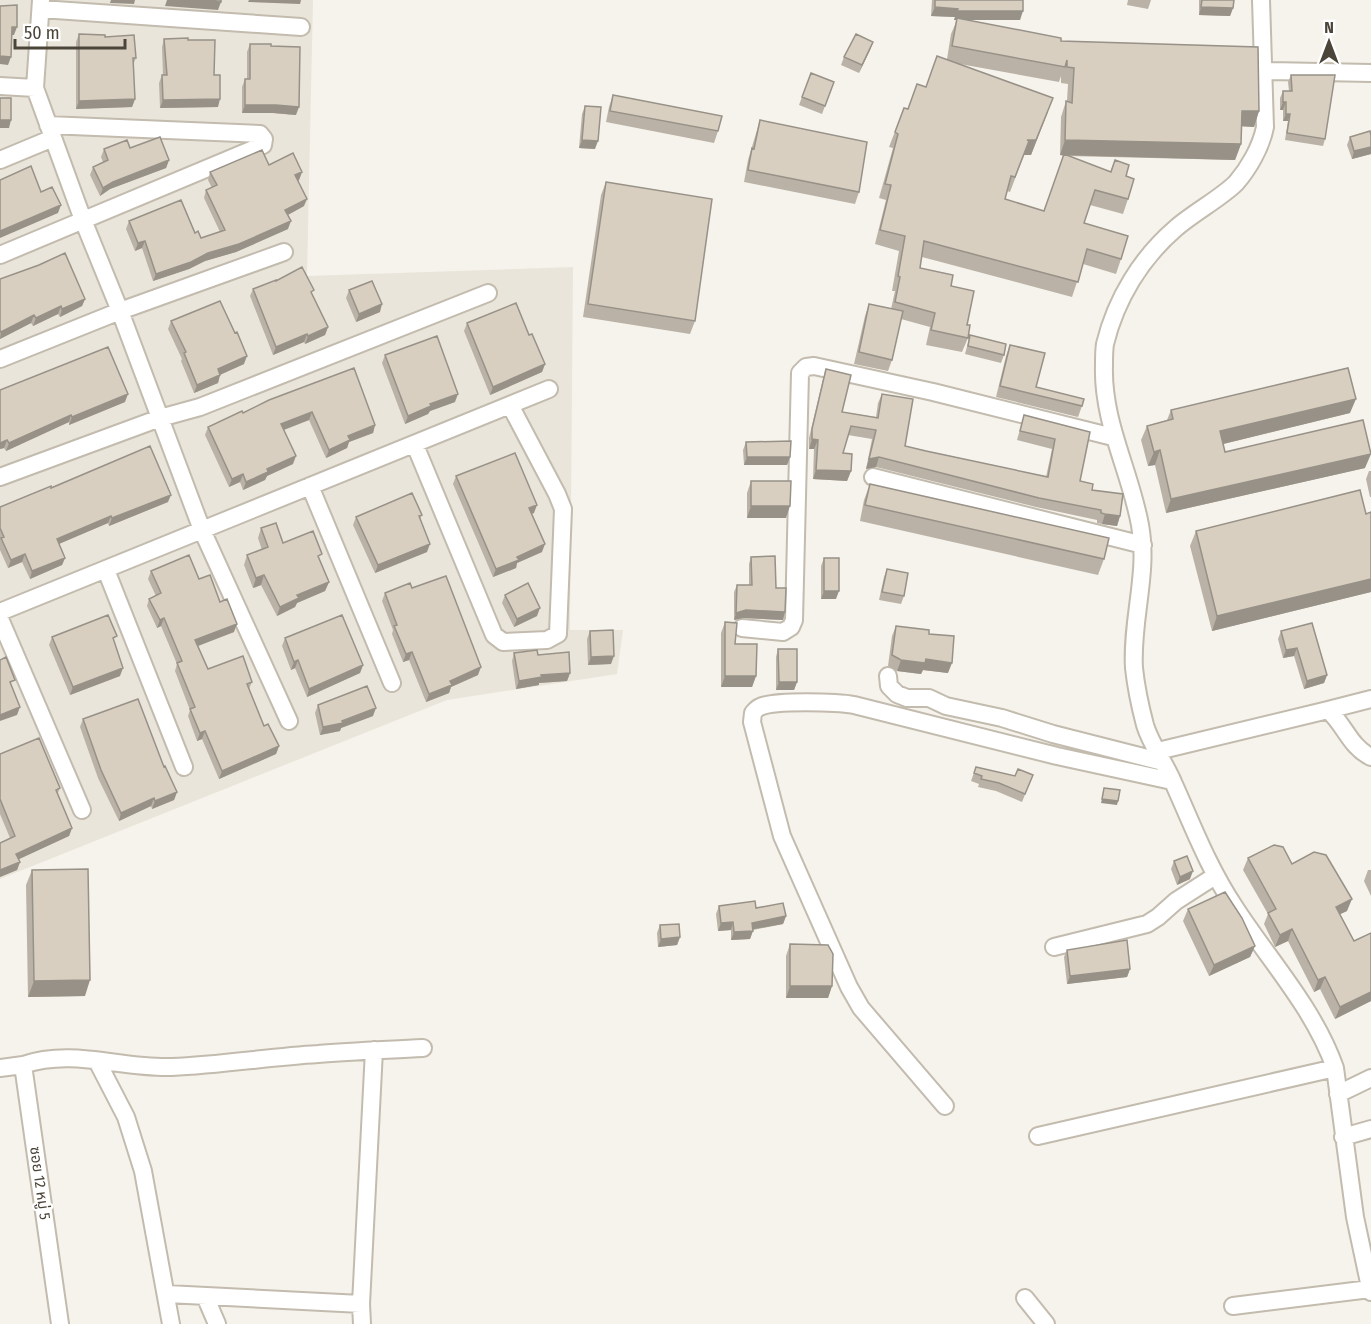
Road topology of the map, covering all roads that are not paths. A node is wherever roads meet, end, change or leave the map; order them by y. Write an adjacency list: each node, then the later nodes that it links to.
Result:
1 (1261, 0): 4 (street)
2 (41, 4): 3 (street); 7 (street)
3 (300, 27)
4 (1264, 71): 5 (street); 19 (street)
5 (1371, 73)
6 (0, 86): 7 (street)
7 (35, 88): 8 (street)
8 (51, 132): 9 (street); 10 (street); 10 (street)
9 (0, 160)
10 (83, 220): 12 (street); 14 (street)
11 (284, 252): 14 (street)
12 (0, 255)
13 (488, 293): 18 (street)
14 (120, 311): 15 (street); 18 (street)
15 (0, 359)
16 (549, 389): 17 (street)
17 (510, 405): 20 (street); 20 (street)
18 (160, 418): 21 (street); 24 (street)
19 (1113, 436): 25 (street); 29 (street)
20 (415, 445): 23 (street)
21 (0, 477)
22 (873, 477): 25 (street)
23 (310, 486): 24 (street); 31 (street)
24 (202, 530): 26 (street); 34 (street)
25 (1143, 544): 35 (street)
26 (106, 570): 27 (street); 37 (street)
27 (0, 612)
28 (0, 619): 39 (street)
29 (742, 628)
30 (888, 676): 35 (street)
31 (392, 683)
32 (1371, 699): 33 (street)
33 (1328, 710): 35 (street); 36 (street)
34 (289, 721)
35 (1161, 756): 38 (street)
36 (1371, 758)
37 (184, 767)
38 (1172, 781): 40 (street); 50 (street)
39 (82, 810)
40 (1215, 876): 41 (street); 47 (street)
41 (1054, 947)
42 (423, 1047): 43 (street)
43 (374, 1050): 44 (street); 58 (street)
44 (97, 1061): 45 (street); 55 (street)
45 (23, 1065): 46 (street); 60 (street, ซอย 12 หมู่ 5)
46 (0, 1068)
47 (1335, 1068): 49 (street); 52 (street)
48 (1371, 1078): 49 (street)
49 (1338, 1094): 53 (street)
50 (945, 1106)
51 (1371, 1129): 53 (street)
52 (1038, 1136)
53 (1343, 1137): 54 (street)
54 (1371, 1290): 59 (street)
55 (166, 1294): 56 (street); 61 (street)
56 (205, 1296): 58 (street); 62 (street)
57 (1025, 1298): 64 (street)
58 (361, 1304): 63 (street)
59 (1233, 1306)
60 (60, 1324)
61 (171, 1324)
62 (217, 1324)
63 (362, 1324)
64 (1046, 1324)

